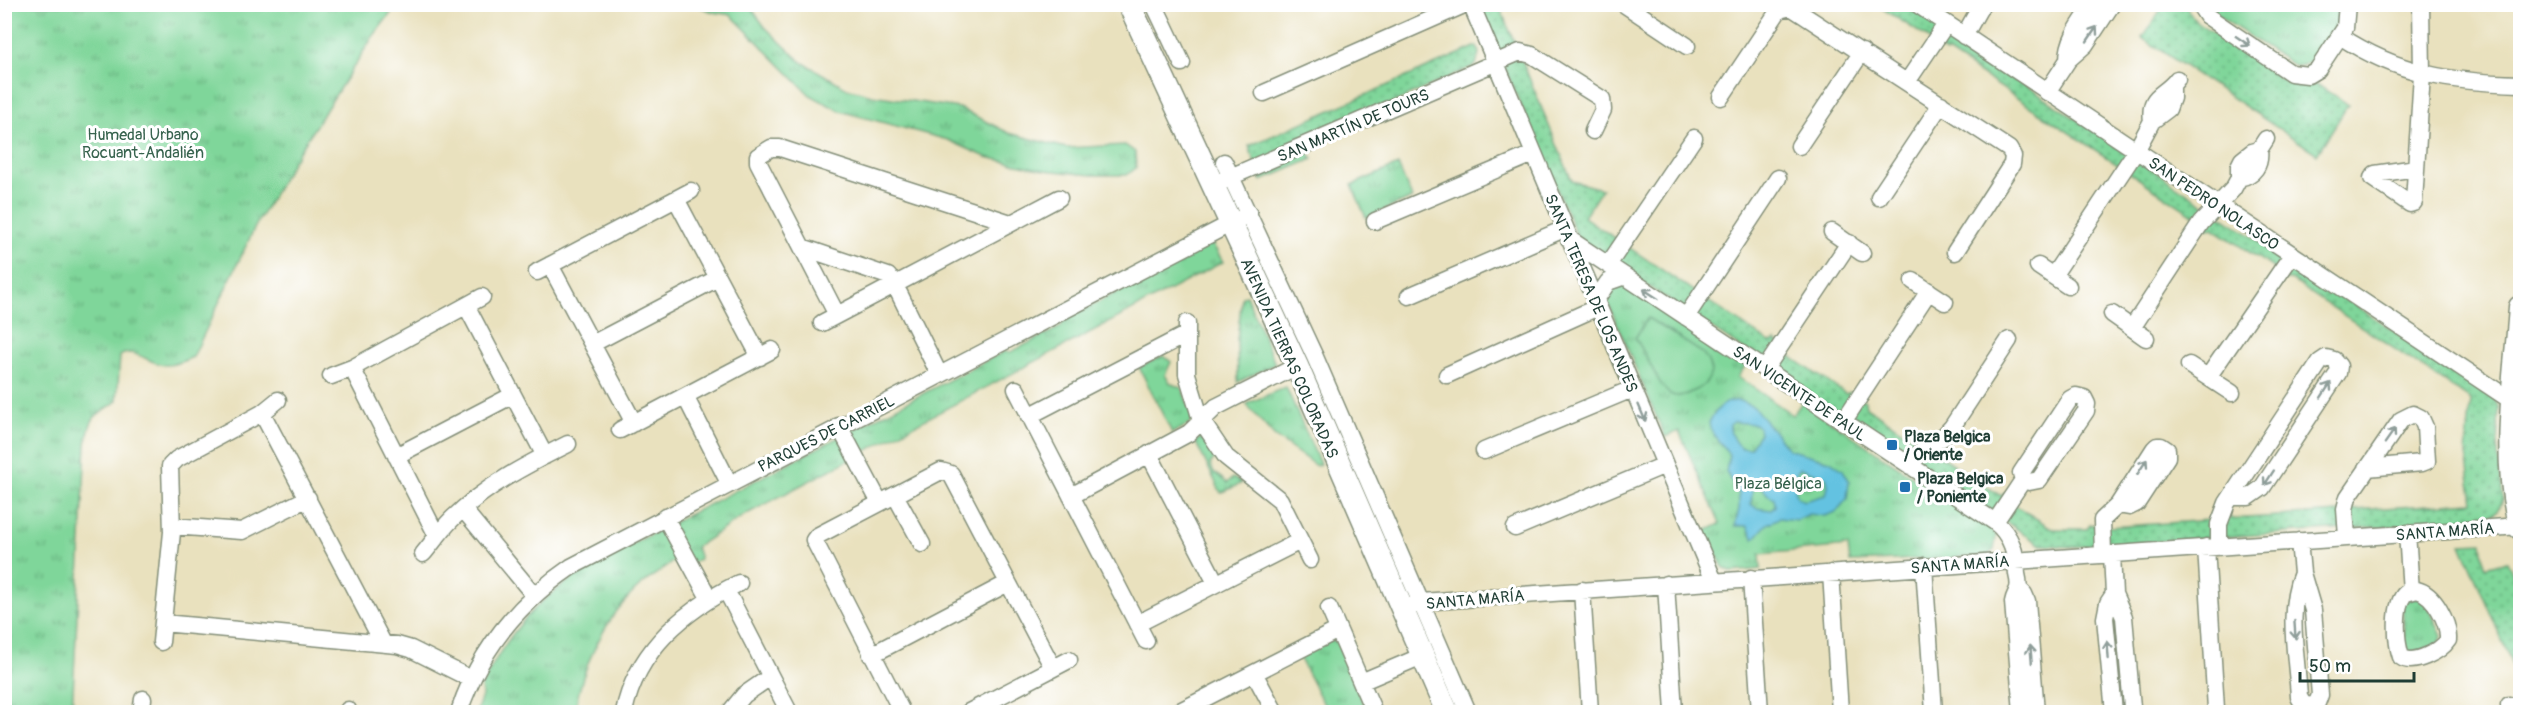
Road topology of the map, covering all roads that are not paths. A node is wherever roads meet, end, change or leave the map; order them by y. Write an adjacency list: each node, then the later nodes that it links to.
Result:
1 (1130, 4): 36 (street, AVENIDA TIERRAS COLORADAS)
2 (1154, 4): 19 (street)
3 (1466, 4): 26 (street)
4 (1471, 4): 20 (street, SANTA TERESA DE LOS ANDES)
5 (1624, 4): 16 (street)
6 (1917, 4): 13 (street, SAN PEDRO NOLASCO)
7 (1982, 4): 14 (street)
8 (2094, 4): 18 (street)
9 (2112, 4): 18 (street, one-way to 9)
10 (2199, 4): 15 (street, one-way to 15)
11 (2347, 4): 15 (street)
12 (2421, 4): 21 (street)
13 (1946, 24): 14 (street, SAN PEDRO NOLASCO); 22 (street)
14 (1964, 36): 25 (street, SAN PEDRO NOLASCO)
15 (2340, 36): 21 (street)
16 (1687, 46)
17 (1862, 52): 22 (street); 27 (street); 32 (street)
18 (2068, 60): 25 (street)
19 (1182, 63)
20 (1495, 63): 29 (street, SAN MARTÍN DE TOURS); 34 (street, SANTA TERESA DE LOS ANDES); 36 (street, SAN MARTÍN DE TOURS)
21 (2422, 74): 24 (street); 35 (street)
22 (1907, 82): 28 (street)
23 (2174, 83): 33 (street)
24 (2520, 84)
25 (2047, 92): 33 (street, SAN PEDRO NOLASCO)
26 (1264, 93)
27 (1721, 97)
28 (1941, 104): 39 (street); 49 (street)
29 (1593, 131)
30 (1694, 138): 51 (street)
31 (2262, 145): 42 (street)
32 (1799, 146)
33 (2136, 151): 42 (street, SAN PEDRO NOLASCO); 54 (street)
34 (1533, 154): 44 (street); 47 (street, SANTA TERESA DE LOS ANDES)
35 (2416, 168)
36 (1222, 175): 43 (street, AVENIDA TIERRAS COLORADAS)
37 (1778, 178): 66 (street)
38 (691, 191): 41 (street)
39 (1879, 197)
40 (1059, 198): 45 (street)
41 (676, 199): 55 (street); 69 (street)
42 (2218, 205): 50 (street, SAN PEDRO NOLASCO); 65 (street)
43 (1239, 218): 71 (street, AVENIDA TIERRAS COLORADAS); 74 (street, PARQUES DE CARRIEL); 140 (street, AVENIDA TIERRAS COLORADAS)
44 (1375, 221)
45 (1011, 223): 48 (street); 57 (street)
46 (1832, 232): 73 (street)
47 (1566, 234): 51 (street, SAN VICENTE DE PAUL); 60 (street); 63 (street, SANTA TERESA DE LOS ANDES)
48 (802, 248): 57 (street); 57 (street)
49 (1955, 252)
50 (2292, 255): 77 (street); 84 (street, SAN PEDRO NOLASCO)
51 (1608, 266): 53 (street, SAN VICENTE DE PAUL)
52 (2038, 266): 54 (street)
53 (1624, 276): 63 (street); 66 (street, SAN VICENTE DE PAUL, one-way to 53)
54 (2054, 276): 58 (street)
55 (718, 278): 69 (street); 82 (street)
56 (1913, 281): 59 (street)
57 (895, 285): 74 (street)
58 (2068, 286)
59 (1929, 291): 62 (street); 88 (street)
60 (1409, 296)
61 (482, 297): 64 (street)
62 (1945, 302)
63 (1596, 304): 75 (street); 79 (street, SANTA TERESA DE LOS ANDES)
64 (467, 307): 72 (street); 81 (street)
65 (2112, 315)
66 (1686, 317): 73 (street, SAN VICENTE DE PAUL)
67 (2520, 317): 84 (street)
68 (2008, 340): 99 (street)
69 (592, 344): 82 (street)
70 (2189, 365): 77 (street)
71 (1297, 366): 87 (street); 140 (street, AVENIDA TIERRAS COLORADAS)
72 (352, 368): 76 (street); 96 (street)
73 (1765, 369): 88 (street, SAN VICENTE DE PAUL)
74 (939, 374): 90 (street, PARQUES DE CARRIEL)
75 (1447, 375)
76 (331, 376)
77 (2208, 377): 80 (street)
78 (1016, 389): 86 (street)
79 (1632, 389): 94 (street); 98 (street, SANTA TERESA DE LOS ANDES, one-way to 98)
80 (2232, 393)
81 (513, 395): 96 (street); 97 (street)
82 (685, 396): 102 (street)
83 (278, 400): 85 (street)
84 (2512, 402): 89 (street)
85 (262, 412): 106 (street); 112 (street)
86 (1029, 416): 87 (street); 104 (street)
87 (1201, 420): 95 (street); 118 (street)
88 (1844, 422): 99 (street, SAN VICENTE DE PAUL)
89 (2515, 424): 113 (street)
90 (839, 426): 102 (street, PARQUES DE CARRIEL); 107 (street)
91 (2277, 427): 92 (street); 92 (street, one-way to 91); 105 (street)
92 (2294, 439): 105 (street, one-way to 105)
93 (568, 444): 97 (street)
94 (1484, 451)
95 (1149, 454): 104 (street); 132 (street)
96 (396, 456): 116 (street)
97 (545, 456): 109 (street)
98 (1665, 465): 114 (street); 130 (street, SANTA TERESA DE LOS ANDES)
99 (1910, 466): 111 (street, SAN VICENTE DE PAUL)
100 (2367, 468): 117 (street)
101 (2023, 480): 101 (street); 111 (street)
102 (729, 483): 110 (street, PARQUES DE CARRIEL)
103 (895, 495): 107 (street); 120 (street); 131 (street)
104 (1071, 496): 143 (street)
105 (2231, 496): 121 (street)
106 (308, 498): 112 (street); 147 (street)
107 (880, 503): 148 (street)
108 (2118, 505): 123 (street)
109 (463, 509): 116 (street); 138 (street)
110 (665, 517): 138 (street, PARQUES DE CARRIEL); 139 (street)
111 (1995, 522): 125 (street, SAN VICENTE DE PAUL)
112 (172, 526): 142 (street)
113 (2520, 527): 115 (street, SANTA MARÍA)
114 (1515, 528)
115 (2407, 533): 117 (street, SANTA MARÍA); 136 (street)
116 (437, 536): 122 (street)
117 (2347, 537): 119 (street, SANTA MARÍA)
118 (1300, 541): 124 (street); 132 (street)
119 (2299, 541): 121 (street, SANTA MARÍA); 128 (street)
120 (922, 544)
121 (2213, 547): 123 (street, SANTA MARÍA); 156 (street)
122 (423, 554)
123 (2107, 554): 125 (street, SANTA MARÍA); 137 (street)
124 (1310, 560)
125 (2016, 560): 126 (street, SANTA MARÍA); 134 (street, SAN VICENTE DE PAUL)
126 (1924, 566): 127 (street, SANTA MARÍA); 173 (street)
127 (1831, 573): 129 (street, SANTA MARÍA); 172 (street)
128 (2302, 573): 128 (street, one-way to 128)
129 (1751, 578): 130 (street, SANTA MARÍA); 171 (street)
130 (1714, 581): 133 (street, SANTA MARÍA)
131 (1008, 583): 148 (street); 151 (street)
132 (1216, 584): 143 (street)
133 (1666, 584): 135 (street, SANTA MARÍA); 170 (street)
134 (2018, 588): 174 (street); 175 (street, one-way to 134)
135 (1582, 591): 140 (street, SANTA MARÍA); 169 (street)
136 (2412, 591)
137 (2114, 594): 157 (street, one-way to 137); 176 (street)
138 (534, 595): 154 (street, PARQUES DE CARRIEL)
139 (709, 598): 153 (street); 159 (street)
140 (1411, 606): 149 (street, AVENIDA TIERRAS COLORADAS); 168 (street, AVENIDA TIERRAS COLORADAS)
141 (1329, 608): 144 (street)
142 (163, 623): 146 (street); 147 (street)
143 (1137, 624): 145 (street)
144 (1338, 630): 152 (street); 155 (street)
145 (1146, 641)
146 (161, 642)
147 (384, 643): 154 (street)
148 (871, 655): 162 (street)
149 (1422, 656): 155 (street); 167 (street, AVENIDA TIERRAS COLORADAS)
150 (1069, 660): 151 (street)
151 (1053, 668): 163 (street)
152 (1254, 673): 164 (street); 165 (street)
153 (770, 677): 160 (street); 161 (street)
154 (471, 680): 158 (street, PARQUES DE CARRIEL)
155 (1361, 682): 166 (street)
156 (2216, 709)
157 (2113, 710)
158 (459, 712)
159 (624, 712)
160 (730, 712)
161 (789, 712)
162 (902, 712)
163 (969, 712)
164 (1178, 712)
165 (1275, 712)
166 (1374, 712)
167 (1447, 712)
168 (1468, 712)
169 (1590, 712)
170 (1674, 712)
171 (1760, 712)
172 (1840, 712)
173 (1934, 712)
174 (2022, 712)
175 (2036, 712)
176 (2130, 712)

